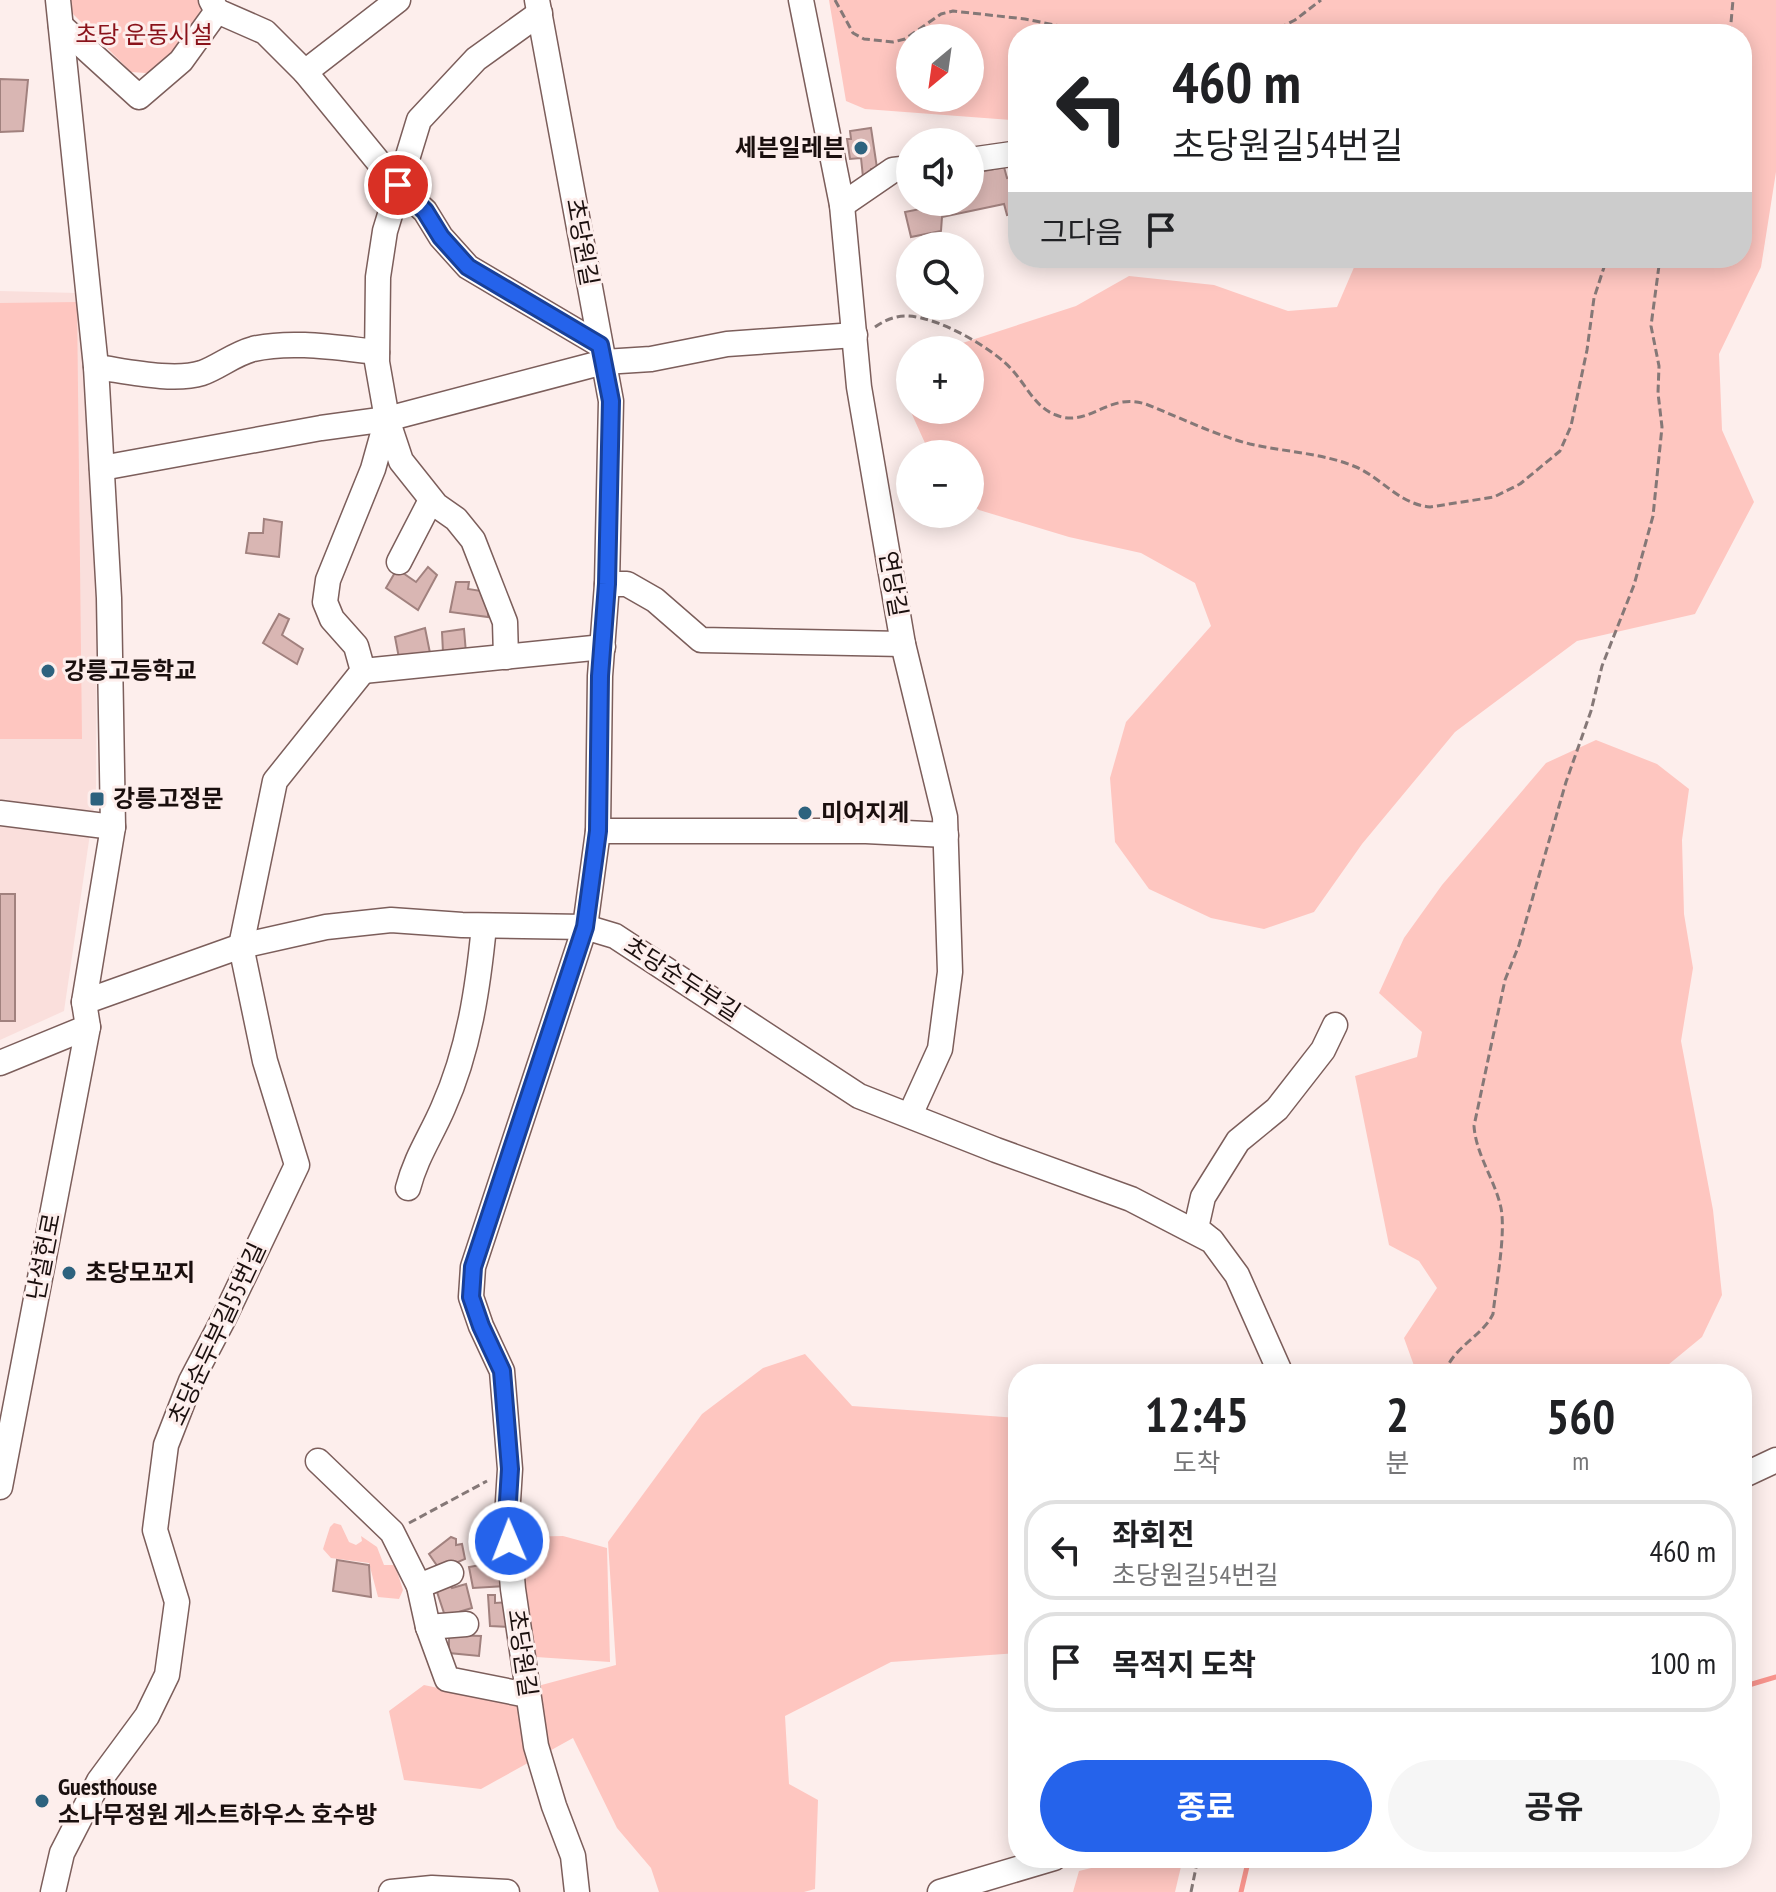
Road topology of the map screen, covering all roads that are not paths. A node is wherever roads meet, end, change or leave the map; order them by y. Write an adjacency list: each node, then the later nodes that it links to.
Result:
1 (58, 0): 6 (street)
2 (398, 0): 7 (street)
3 (801, 0): 12 (street, 연당길)
4 (214, 6): 6 (street); 7 (street)
5 (539, 6): 11 (street); 15 (street, 초당원길)
6 (61, 26): 16 (street)
7 (305, 72): 11 (street)
8 (1008, 155): 9 (street)
9 (984, 158)
10 (896, 170): 12 (street)
11 (399, 187): 14 (street); 15 (street)
12 (842, 205): 13 (street, 연당길)
13 (855, 332): 15 (street); 22 (street, 연당길)
14 (377, 352): 16 (street); 17 (street)
15 (602, 354): 17 (street); 21 (street, 초당원길)
16 (96, 367): 18 (street)
17 (387, 419): 18 (street); 19 (street); 25 (street)
18 (102, 468): 27 (street)
19 (431, 500): 20 (street); 24 (street)
20 (399, 562)
21 (607, 584): 22 (street); 23 (street, 초당원길)
22 (903, 644): 29 (street, 연당길)
23 (603, 647): 24 (street); 28 (street, 초당원길)
24 (506, 657): 25 (street)
25 (363, 671): 32 (street)
26 (0, 813): 27 (street)
27 (113, 827): 33 (street)
28 (598, 831): 29 (street); 31 (street, 초당원길)
29 (946, 835): 37 (street, 연당길)
30 (484, 926): 31 (street, 초당순두부길); 32 (street, 초당순두부길); 38 (street)
31 (585, 927): 37 (street, 초당순두부길); 49 (street, 초당원길)
32 (241, 946): 33 (street, 초당순두부길); 51 (street, 초당순두부길55번길)
33 (84, 1002): 35 (street)
34 (1335, 1025): 39 (street)
35 (88, 1027): 36 (street); 44 (street, 난설헌로)
36 (0, 1063)
37 (910, 1115): 39 (street, 초당순두부길)
38 (408, 1188)
39 (1212, 1241): 40 (street, 초당순두부길)
40 (1277, 1364)
41 (1776, 1460): 43 (street)
42 (318, 1461): 46 (street)
43 (1752, 1471)
44 (0, 1487)
45 (451, 1573): 46 (street)
46 (419, 1586): 48 (street)
47 (466, 1624): 48 (street)
48 (428, 1627): 49 (street)
49 (527, 1695): 54 (street, 초당원길)
50 (1020, 1868): 55 (street)
51 (53, 1892)
52 (391, 1892): 53 (street)
53 (507, 1892)
54 (577, 1892)
55 (940, 1892)

